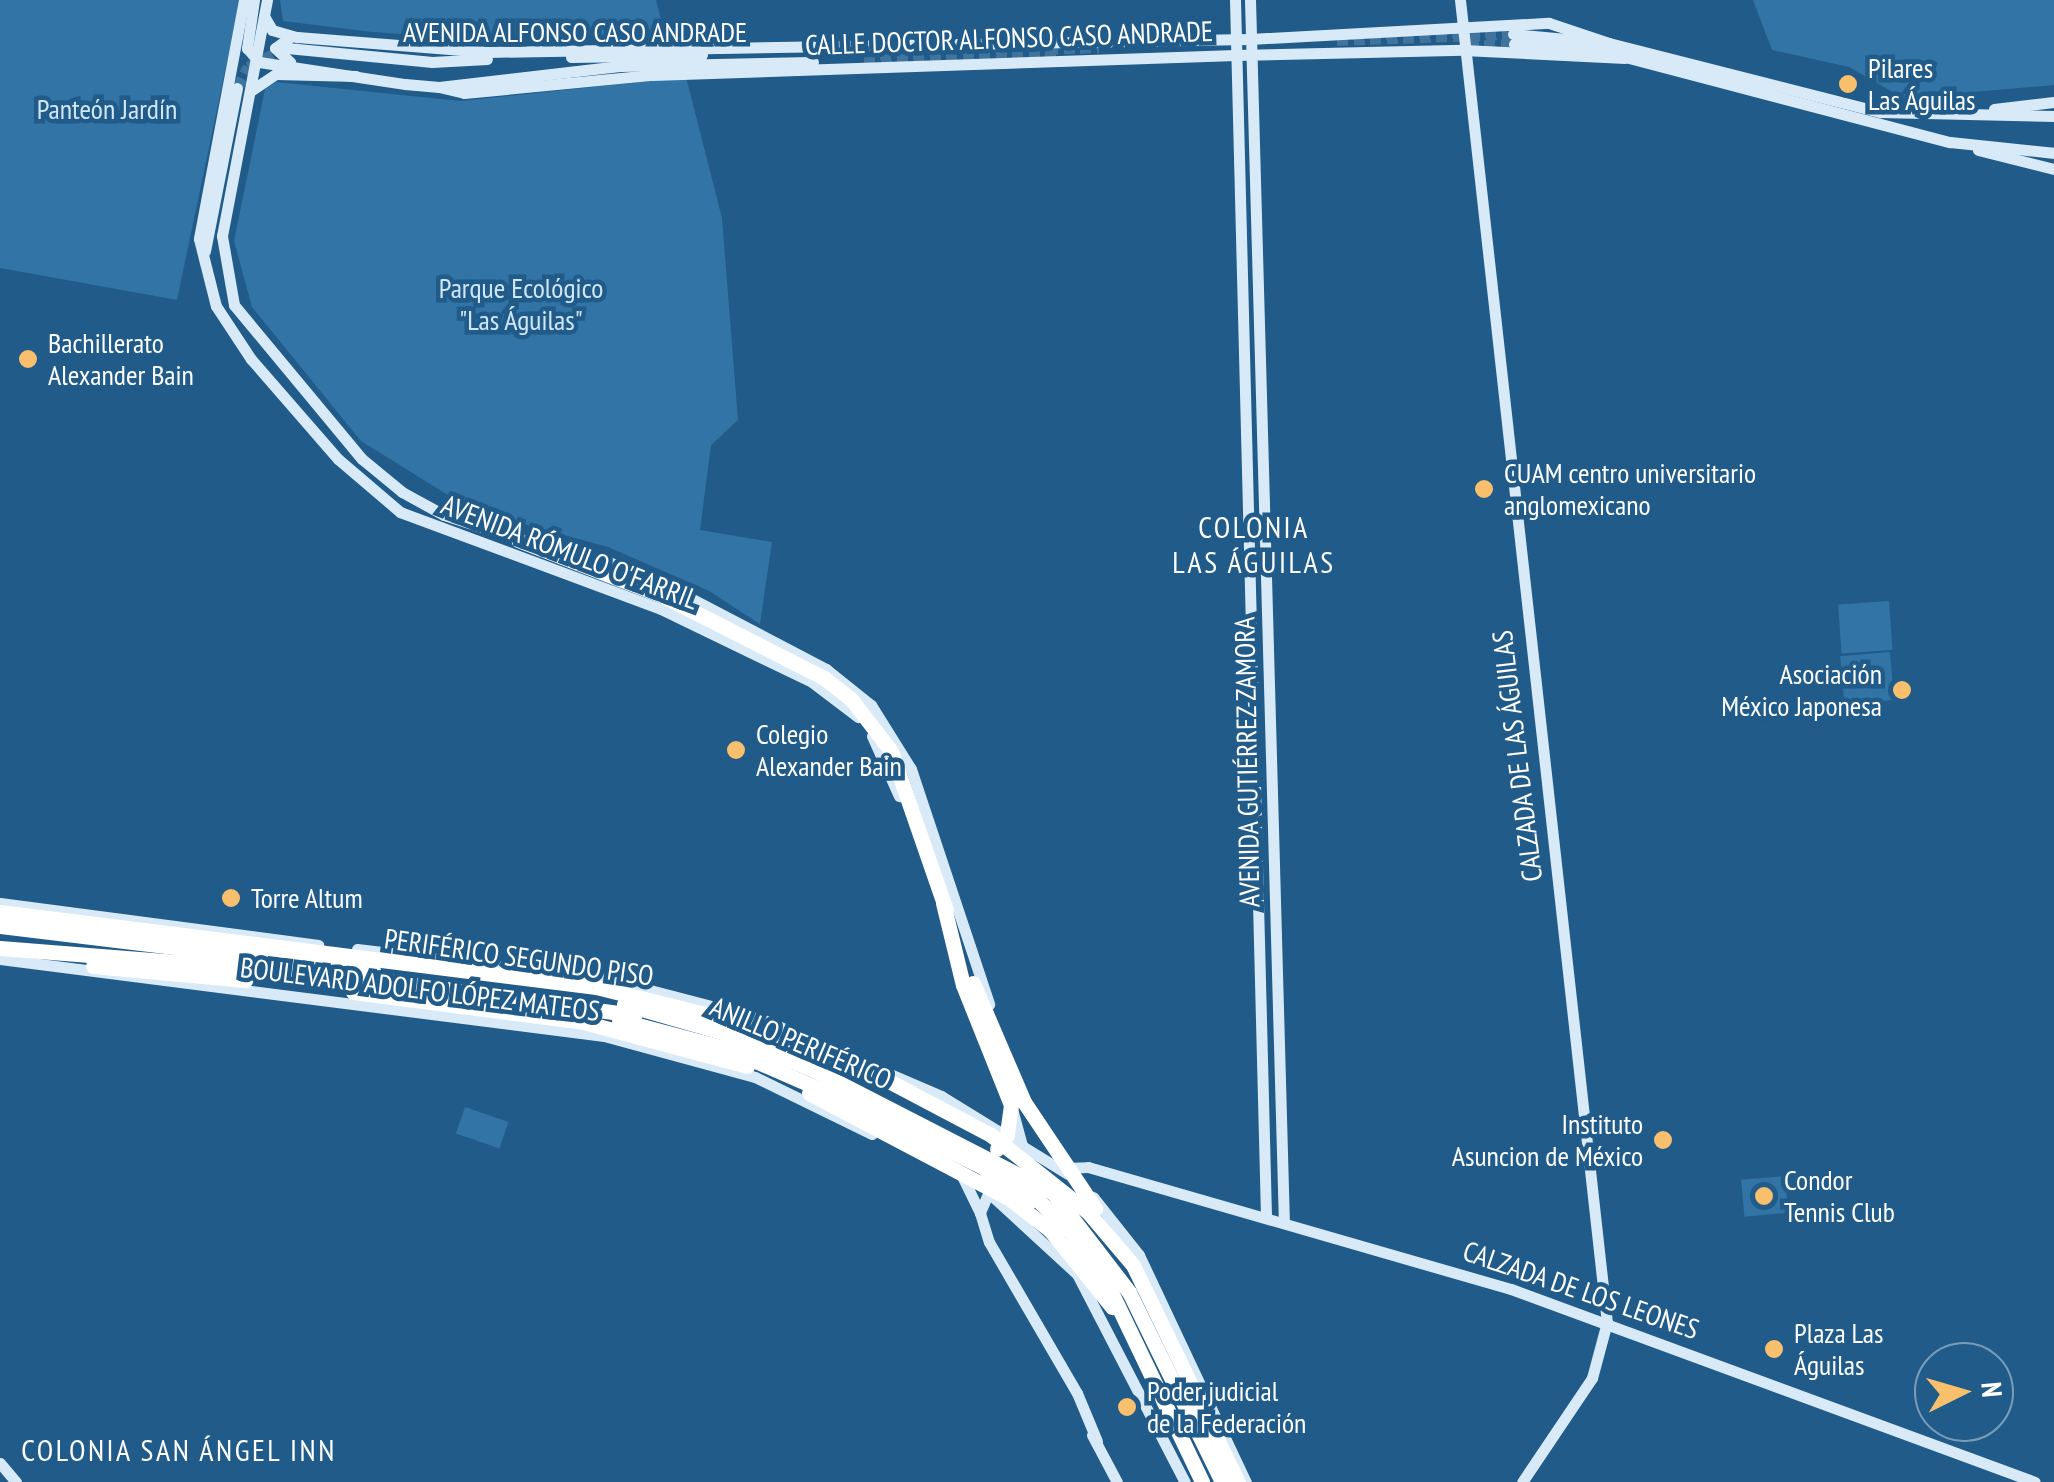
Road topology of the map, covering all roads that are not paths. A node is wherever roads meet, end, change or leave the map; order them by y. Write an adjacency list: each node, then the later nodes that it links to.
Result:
1 (244, 0): 34 (main road, AVENIDA RÓMULO O'FARRIL)
2 (254, 0): 21 (main road)
3 (268, 0): 7 (main road, AVENIDA RÓMULO O'FARRIL)
4 (1235, 0): 10 (main road, AVENIDA GUTIÉRREZ ZAMORA)
5 (1250, 0): 11 (main road, AVENIDA GUTIÉRREZ ZAMORA)
6 (1460, 0): 8 (main road, CALZADA DE LAS ÁGUILAS)
7 (264, 16): 9 (main road, CALLE DOCTOR ALFONSO CASO ANDRADE); 21 (main road, AVENIDA RÓMULO O'FARRIL)
8 (1462, 30): 11 (main road, CALLE DOCTOR ALFONSO CASO ANDRADE); 12 (main road, CALLE DOCTOR ALFONSO CASO ANDRADE); 14 (main road, CALZADA DE LAS ÁGUILAS)
9 (296, 37): 15 (main road, CALLE DOCTOR ALFONSO CASO ANDRADE); 23 (main road)
10 (1236, 39): 11 (main road, CALLE DOCTOR ALFONSO CASO ANDRADE); 16 (main road, CALLE DOCTOR ALFONSO CASO ANDRADE); 17 (main road, AVENIDA GUTIÉRREZ ZAMORA)
11 (1250, 39): 18 (main road, AVENIDA GUTIÉRREZ ZAMORA)
12 (1609, 42): 19 (main road); 20 (main road)
13 (287, 48): 22 (main road, AVENIDA ALFONSO CASO ANDRADE)
14 (1464, 50): 18 (main road, CALLE DOCTOR ALFONSO CASO ANDRADE); 20 (main road, CALLE DOCTOR ALFONSO CASO ANDRADE); 67 (main road, CALZADA DE LAS ÁGUILAS)
15 (508, 52): 16 (main road, CALLE DOCTOR ALFONSO CASO ANDRADE); 22 (main road)
16 (545, 54): 22 (main road, AVENIDA ALFONSO CASO ANDRADE); 25 (main road, AVENIDA ALFONSO CASO ANDRADE)
17 (1236, 55): 18 (main road, CALLE DOCTOR ALFONSO CASO ANDRADE); 25 (main road, CALLE DOCTOR ALFONSO CASO ANDRADE); 63 (main road, AVENIDA GUTIÉRREZ ZAMORA)
18 (1250, 55): 64 (main road, AVENIDA GUTIÉRREZ ZAMORA)
19 (1641, 56): 20 (main road); 29 (main road); 31 (main road)
20 (1626, 58)
21 (254, 59): 23 (main road, AVENIDA ALFONSO CASO ANDRADE); 27 (main road, AVENIDA RÓMULO O'FARRIL)
22 (521, 59)
23 (294, 64): 24 (main road, AVENIDA ALFONSO CASO ANDRADE)
24 (362, 74): 25 (main road, AVENIDA ALFONSO CASO ANDRADE); 27 (main road)
25 (439, 87)
26 (237, 88): 34 (main road)
27 (248, 98): 35 (main road, AVENIDA RÓMULO O'FARRIL)
28 (2054, 102): 29 (main road)
29 (1936, 116): 30 (main road)
30 (2054, 116)
31 (1950, 142): 32 (main road); 33 (main road)
32 (2054, 153)
33 (2054, 169)
34 (207, 280): 37 (main road, AVENIDA RÓMULO O'FARRIL)
35 (518, 540): 36 (main road, AVENIDA RÓMULO O'FARRIL); 39 (highway)
36 (763, 636): 37 (main road); 56 (main road, AVENIDA RÓMULO O'FARRIL)
37 (754, 654): 55 (main road, AVENIDA RÓMULO O'FARRIL)
38 (0, 903): 41 (main road, BOULEVARD ADOLFO LÓPEZ MATEOS)
39 (944, 903): 53 (highway); 66 (highway)
40 (0, 912): 66 (highway, PERIFÉRICO SEGUNDO PISO)
41 (163, 923): 43 (highway); 48 (main road, BOULEVARD ADOLFO LÓPEZ MATEOS)
42 (0, 926): 51 (highway, ANILLO PERIFÉRICO)
43 (124, 932)
44 (0, 944): 47 (highway, ANILLO PERIFÉRICO); 68 (highway, PERIFÉRICO SEGUNDO PISO)
45 (0, 959): 49 (main road, BOULEVARD ADOLFO LÓPEZ MATEOS)
46 (93, 966): 53 (highway)
47 (412, 990): 49 (highway); 50 (highway, ANILLO PERIFÉRICO)
48 (706, 1004): 51 (highway); 55 (main road, BOULEVARD ADOLFO LÓPEZ MATEOS)
49 (392, 1008): 52 (main road, BOULEVARD ADOLFO LÓPEZ MATEOS)
50 (587, 1015): 52 (highway); 53 (highway, ANILLO PERIFÉRICO)
51 (726, 1033): 75 (highway, ANILLO PERIFÉRICO)
52 (604, 1036): 54 (main road, BOULEVARD ADOLFO LÓPEZ MATEOS)
53 (788, 1077): 54 (highway); 68 (highway); 69 (highway, ANILLO PERIFÉRICO)
54 (800, 1100): 59 (main road, BOULEVARD ADOLFO LÓPEZ MATEOS)
55 (1023, 1146): 56 (main road, BOULEVARD ADOLFO LÓPEZ MATEOS); 58 (main road, AVENIDA RÓMULO O'FARRIL); 61 (main road)
56 (1061, 1168): 57 (main road, CALZADA DE LOS LEONES); 58 (main road); 60 (main road, BOULEVARD ADOLFO LÓPEZ MATEOS)
57 (1102, 1170): 60 (main road); 63 (main road, CALZADA DE LOS LEONES)
58 (1036, 1177): 61 (main road); 65 (main road, AVENIDA RÓMULO O'FARRIL)
59 (962, 1178): 61 (main road, BOULEVARD ADOLFO LÓPEZ MATEOS); 62 (main road)
60 (1084, 1188): 65 (main road); 77 (main road, BOULEVARD ADOLFO LÓPEZ MATEOS)
61 (990, 1190): 62 (main road); 65 (main road, BOULEVARD ADOLFO LÓPEZ MATEOS)
62 (980, 1213): 72 (main road)
63 (1266, 1217): 64 (main road, CALZADA DE LOS LEONES)
64 (1284, 1222): 67 (main road, CALZADA DE LOS LEONES)
65 (1043, 1227): 73 (main road, BOULEVARD ADOLFO LÓPEZ MATEOS)
66 (1133, 1265): 76 (highway, PERIFÉRICO SEGUNDO PISO)
67 (1607, 1322): 78 (main road, CALZADA DE LAS ÁGUILAS); 79 (main road, CALZADA DE LOS LEONES)
68 (1135, 1332): 74 (highway, PERIFÉRICO SEGUNDO PISO)
69 (1198, 1458): 73 (highway); 74 (highway, ANILLO PERIFÉRICO)
70 (0, 1464): 71 (main road)
71 (16, 1482)
72 (1116, 1482)
73 (1188, 1482)
74 (1206, 1482)
75 (1222, 1482)
76 (1238, 1482)
77 (1246, 1482)
78 (1522, 1482)
79 (2035, 1482)

